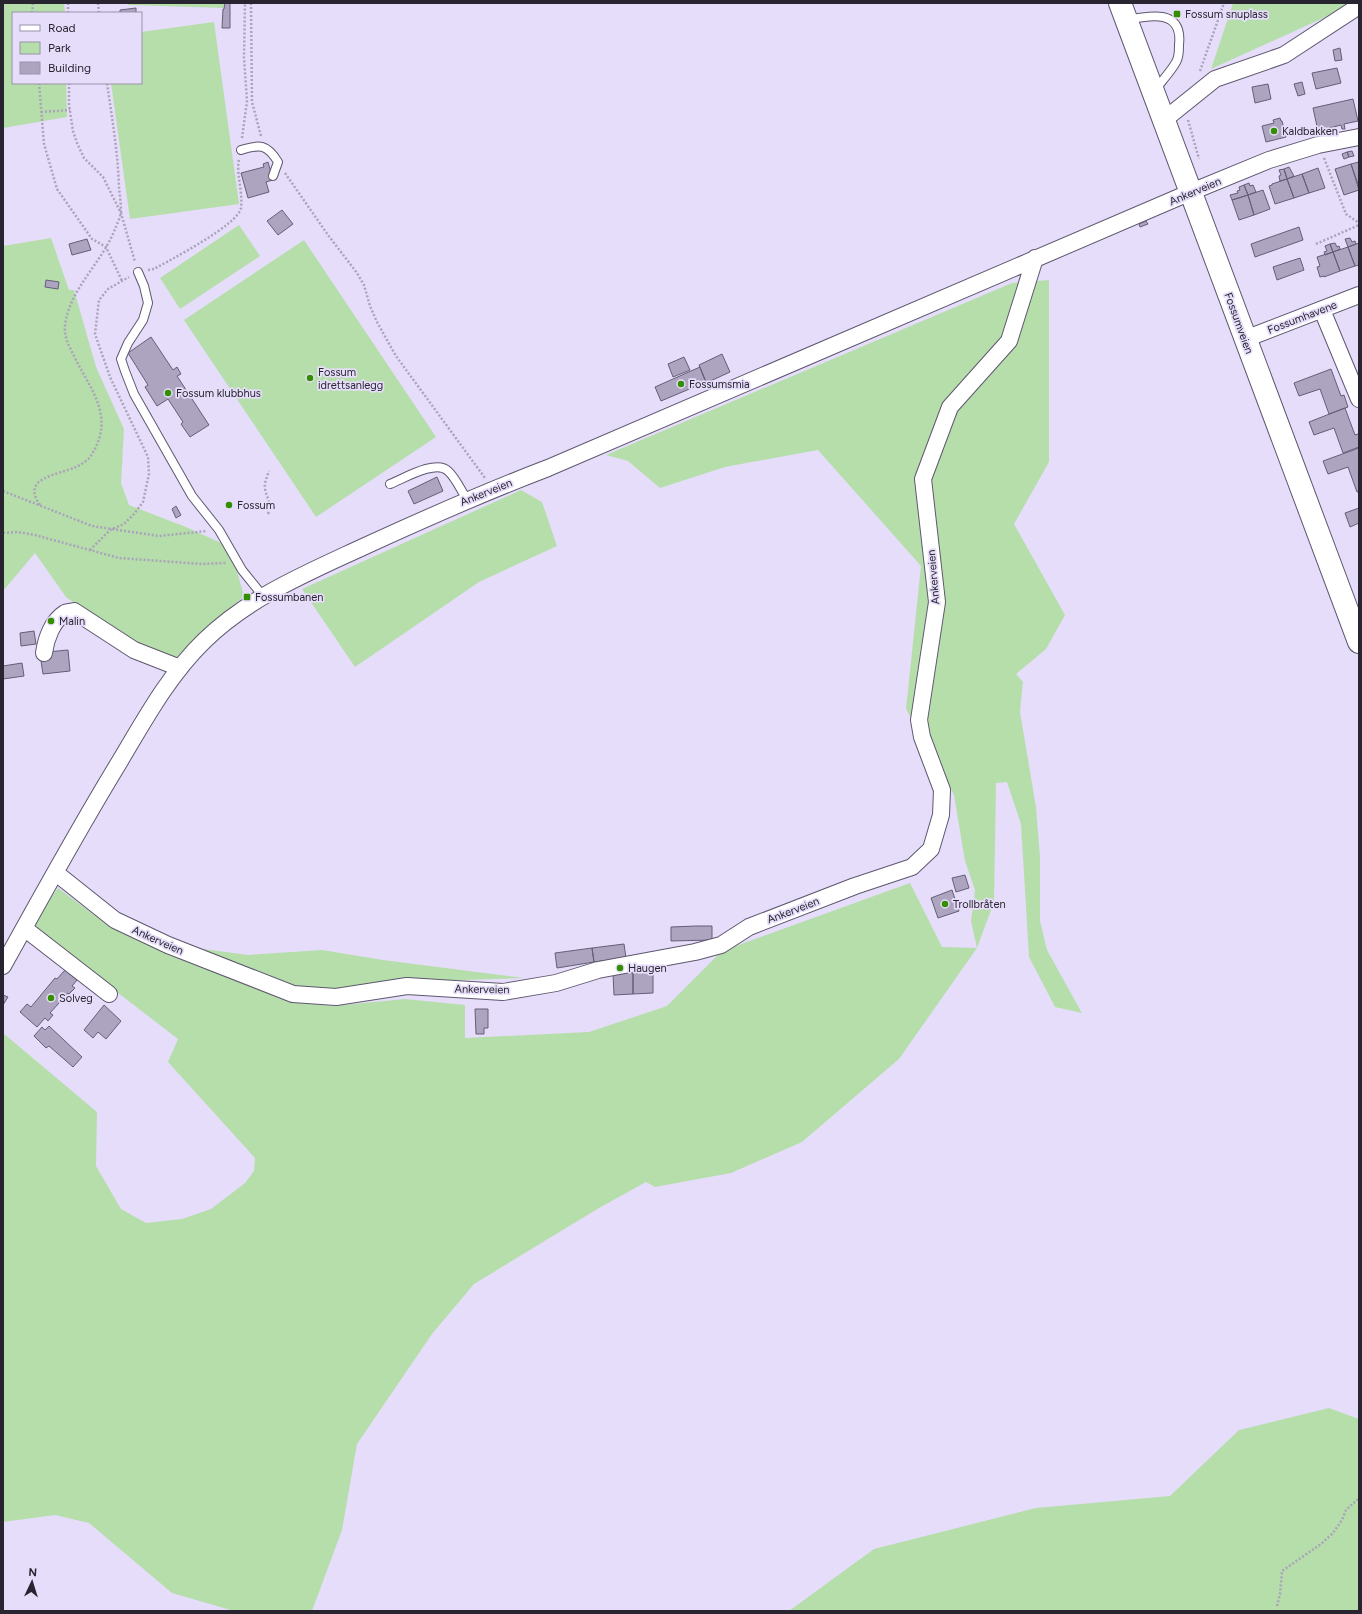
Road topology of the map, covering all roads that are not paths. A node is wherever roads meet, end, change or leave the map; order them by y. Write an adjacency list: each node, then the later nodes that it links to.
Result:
1 (1359, 6): 4 (street)
2 (1123, 11): 3 (street, Fossumveien); 3 (lane)
3 (1153, 92): 4 (street, Fossumveien)
4 (1164, 120): 8 (street, Fossumveien)
5 (1359, 137): 8 (street, Ankerveien)
6 (241, 150): 7 (lane)
7 (273, 176)
8 (1191, 192): 9 (street, Ankerveien); 13 (street, Fossumveien)
9 (1035, 258): 16 (street, Ankerveien); 21 (street, Ankerveien)
10 (138, 272): 17 (lane)
11 (1359, 295): 12 (street, Fossumhavene)
12 (1322, 310): 13 (street, Fossumhavene); 14 (street)
13 (1245, 339): 18 (street, Fossumveien)
14 (1359, 399)
15 (390, 484): 16 (lane)
16 (467, 500): 17 (street, Ankerveien)
17 (263, 596): 20 (street, Ankerveien)
18 (1359, 642)
19 (44, 653): 20 (street)
20 (180, 668): 21 (street, Ankerveien)
21 (56, 873): 22 (street, Ankerveien)
22 (24, 928): 23 (street, Ankerveien); 24 (street)
23 (3, 966)
24 (109, 994)

